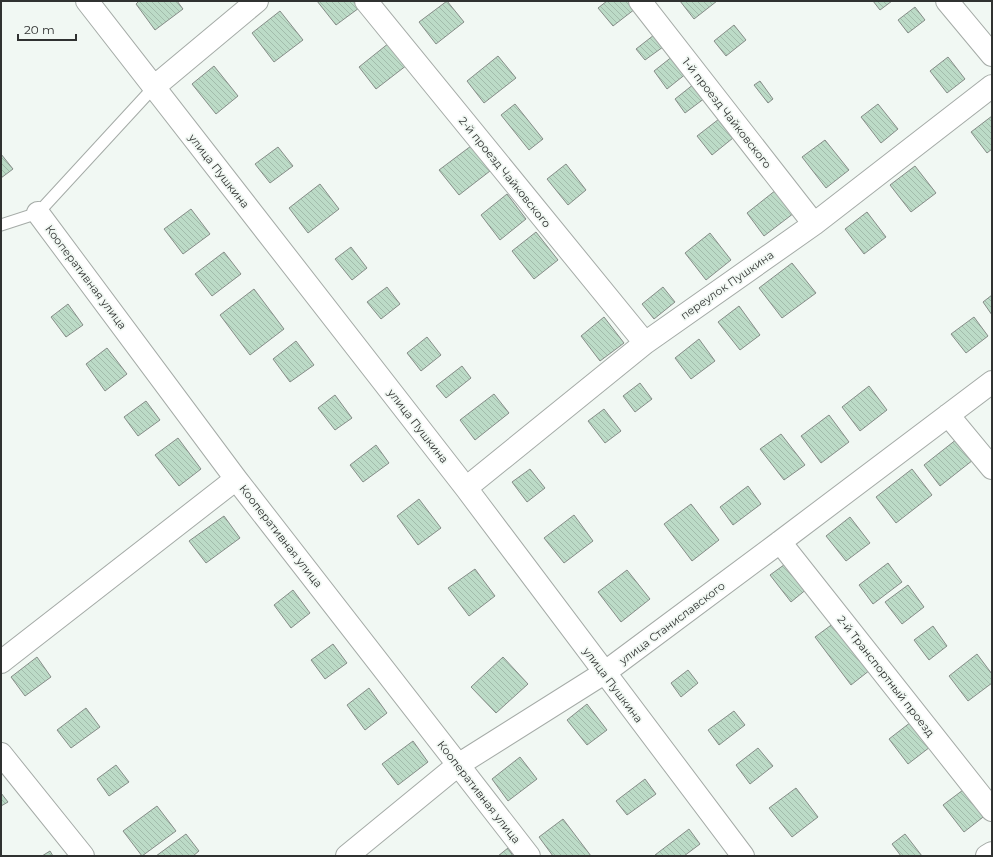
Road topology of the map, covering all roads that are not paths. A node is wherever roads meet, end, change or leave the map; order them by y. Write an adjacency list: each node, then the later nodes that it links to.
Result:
1 (87, 1): 8 (street, улица Пушкина)
2 (258, 1): 8 (street)
3 (366, 1): 12 (street, 2-й проезд Чайковского)
4 (640, 1): 10 (street, 1-й проезд Чайковского)
5 (947, 1): 6 (street)
6 (992, 55)
7 (992, 86): 10 (street, переулок Пушкина)
8 (154, 87): 9 (lane); 17 (street, улица Пушкина)
9 (38, 213): 11 (lane); 16 (street, Кооперативная улица)
10 (814, 224): 12 (street, переулок Пушкина)
11 (1, 225)
12 (645, 343): 17 (street, переулок Пушкина)
13 (992, 382): 14 (street, улица Станиславского)
14 (948, 415): 15 (street); 18 (street, улица Станиславского)
15 (992, 468)
16 (236, 479): 19 (street); 22 (street, Кооперативная улица)
17 (466, 488): 20 (street, улица Пушкина)
18 (780, 542): 20 (street, улица Станиславского); 23 (street, 2-й Транспортный проезд)
19 (1, 662)
20 (604, 673): 22 (street, улица Станиславского); 28 (street, улица Пушкина)
21 (1, 754): 25 (street)
22 (458, 765): 26 (street, улица Станиславского); 27 (street, Кооперативная улица)
23 (992, 810)
24 (992, 853): 29 (street)
25 (83, 856)
26 (347, 856)
27 (529, 856)
28 (743, 856)
29 (987, 856)

